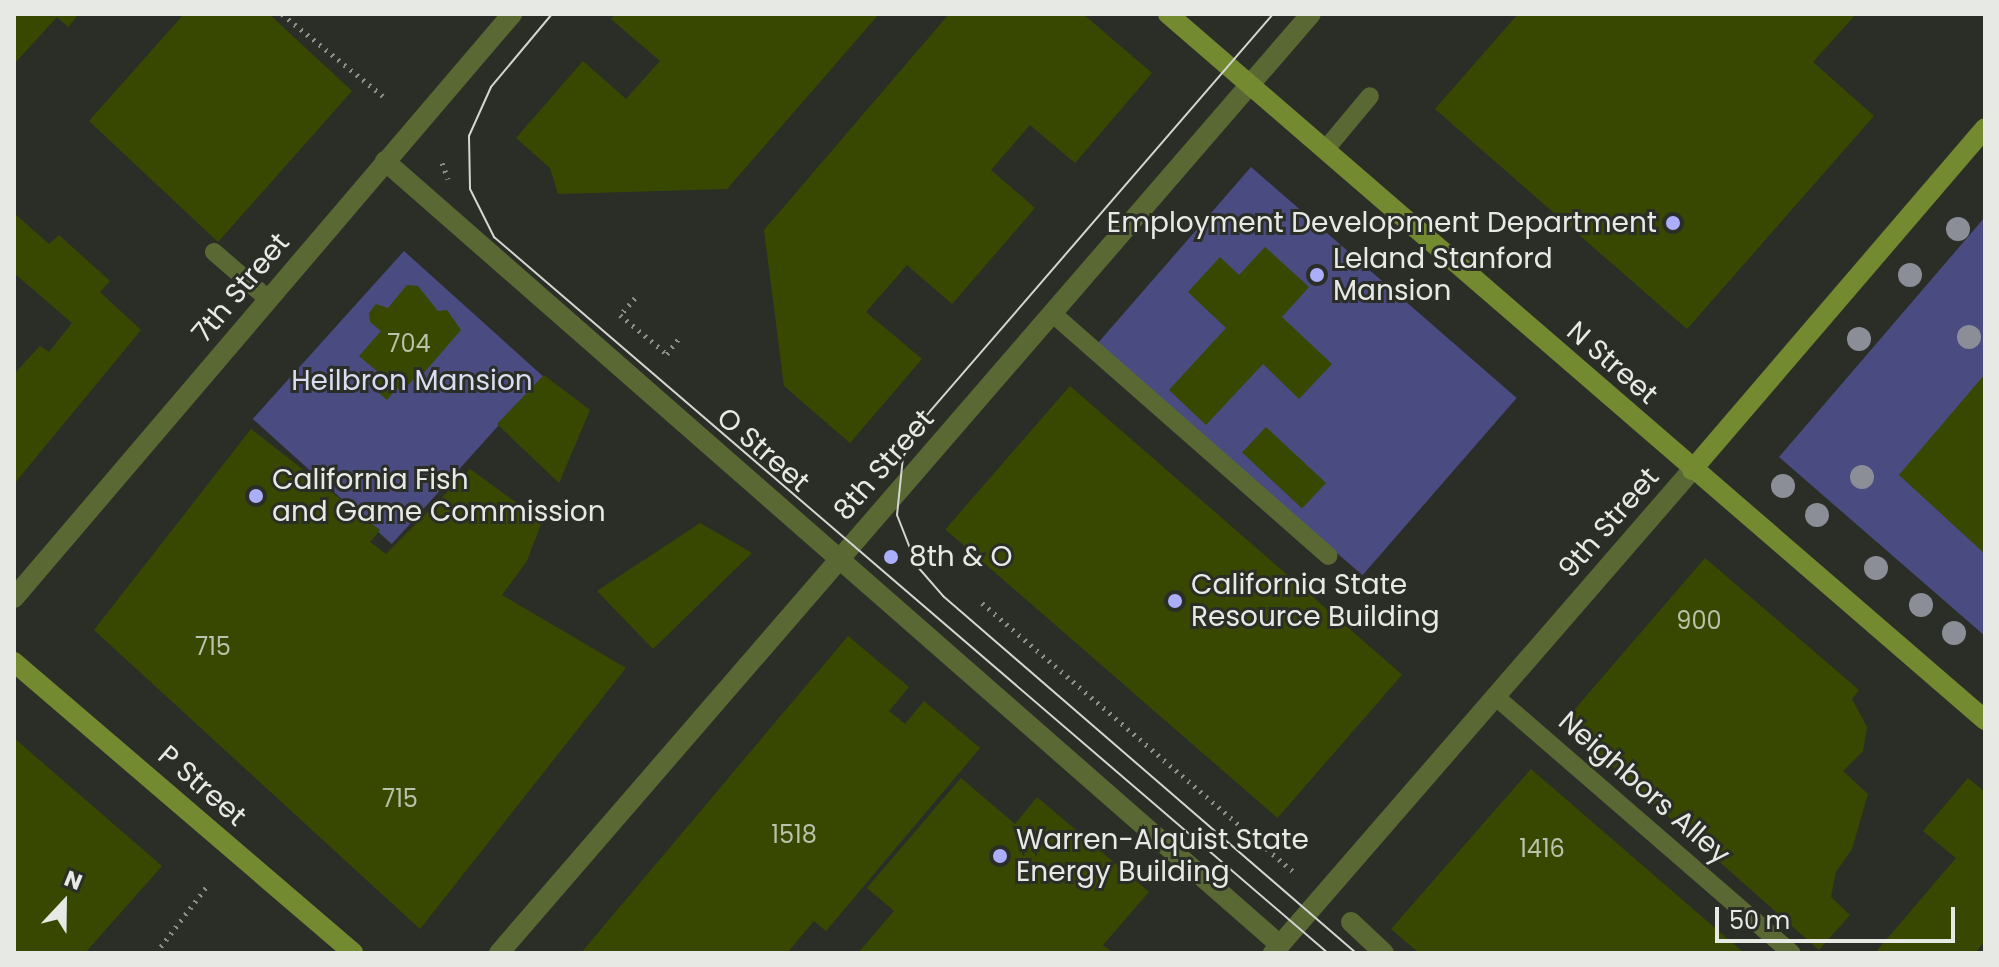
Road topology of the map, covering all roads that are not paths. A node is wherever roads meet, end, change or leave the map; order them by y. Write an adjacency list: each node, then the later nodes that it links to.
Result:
1 (512, 14): 8 (street, 7th Street)
2 (1168, 14): 4 (main road, N Street)
3 (1311, 14): 4 (street, 8th Street)
4 (1250, 85): 7 (main road, N Street); 11 (street, 8th Street)
5 (1370, 96): 7 (lane)
6 (1985, 128): 12 (main road, 9th Street)
7 (1325, 150): 12 (main road, N Street)
8 (385, 161): 10 (street, 7th Street); 13 (street, O Street)
9 (214, 252): 10 (lane)
10 (268, 299): 15 (street, 7th Street)
11 (1052, 313): 13 (street, 8th Street); 14 (lane)
12 (1692, 470): 17 (street, 9th Street); 18 (main road, N Street)
13 (842, 556): 20 (street, O Street); 22 (street, 8th Street)
14 (1329, 556)
15 (14, 598)
16 (14, 662): 21 (main road, P Street)
17 (1496, 697): 20 (street, 9th Street); 24 (lane, Neighbors Alley)
18 (1985, 720)
19 (1351, 922): 23 (street)
20 (1277, 949)
21 (353, 953)
22 (499, 953)
23 (1384, 953)
24 (1792, 953)

